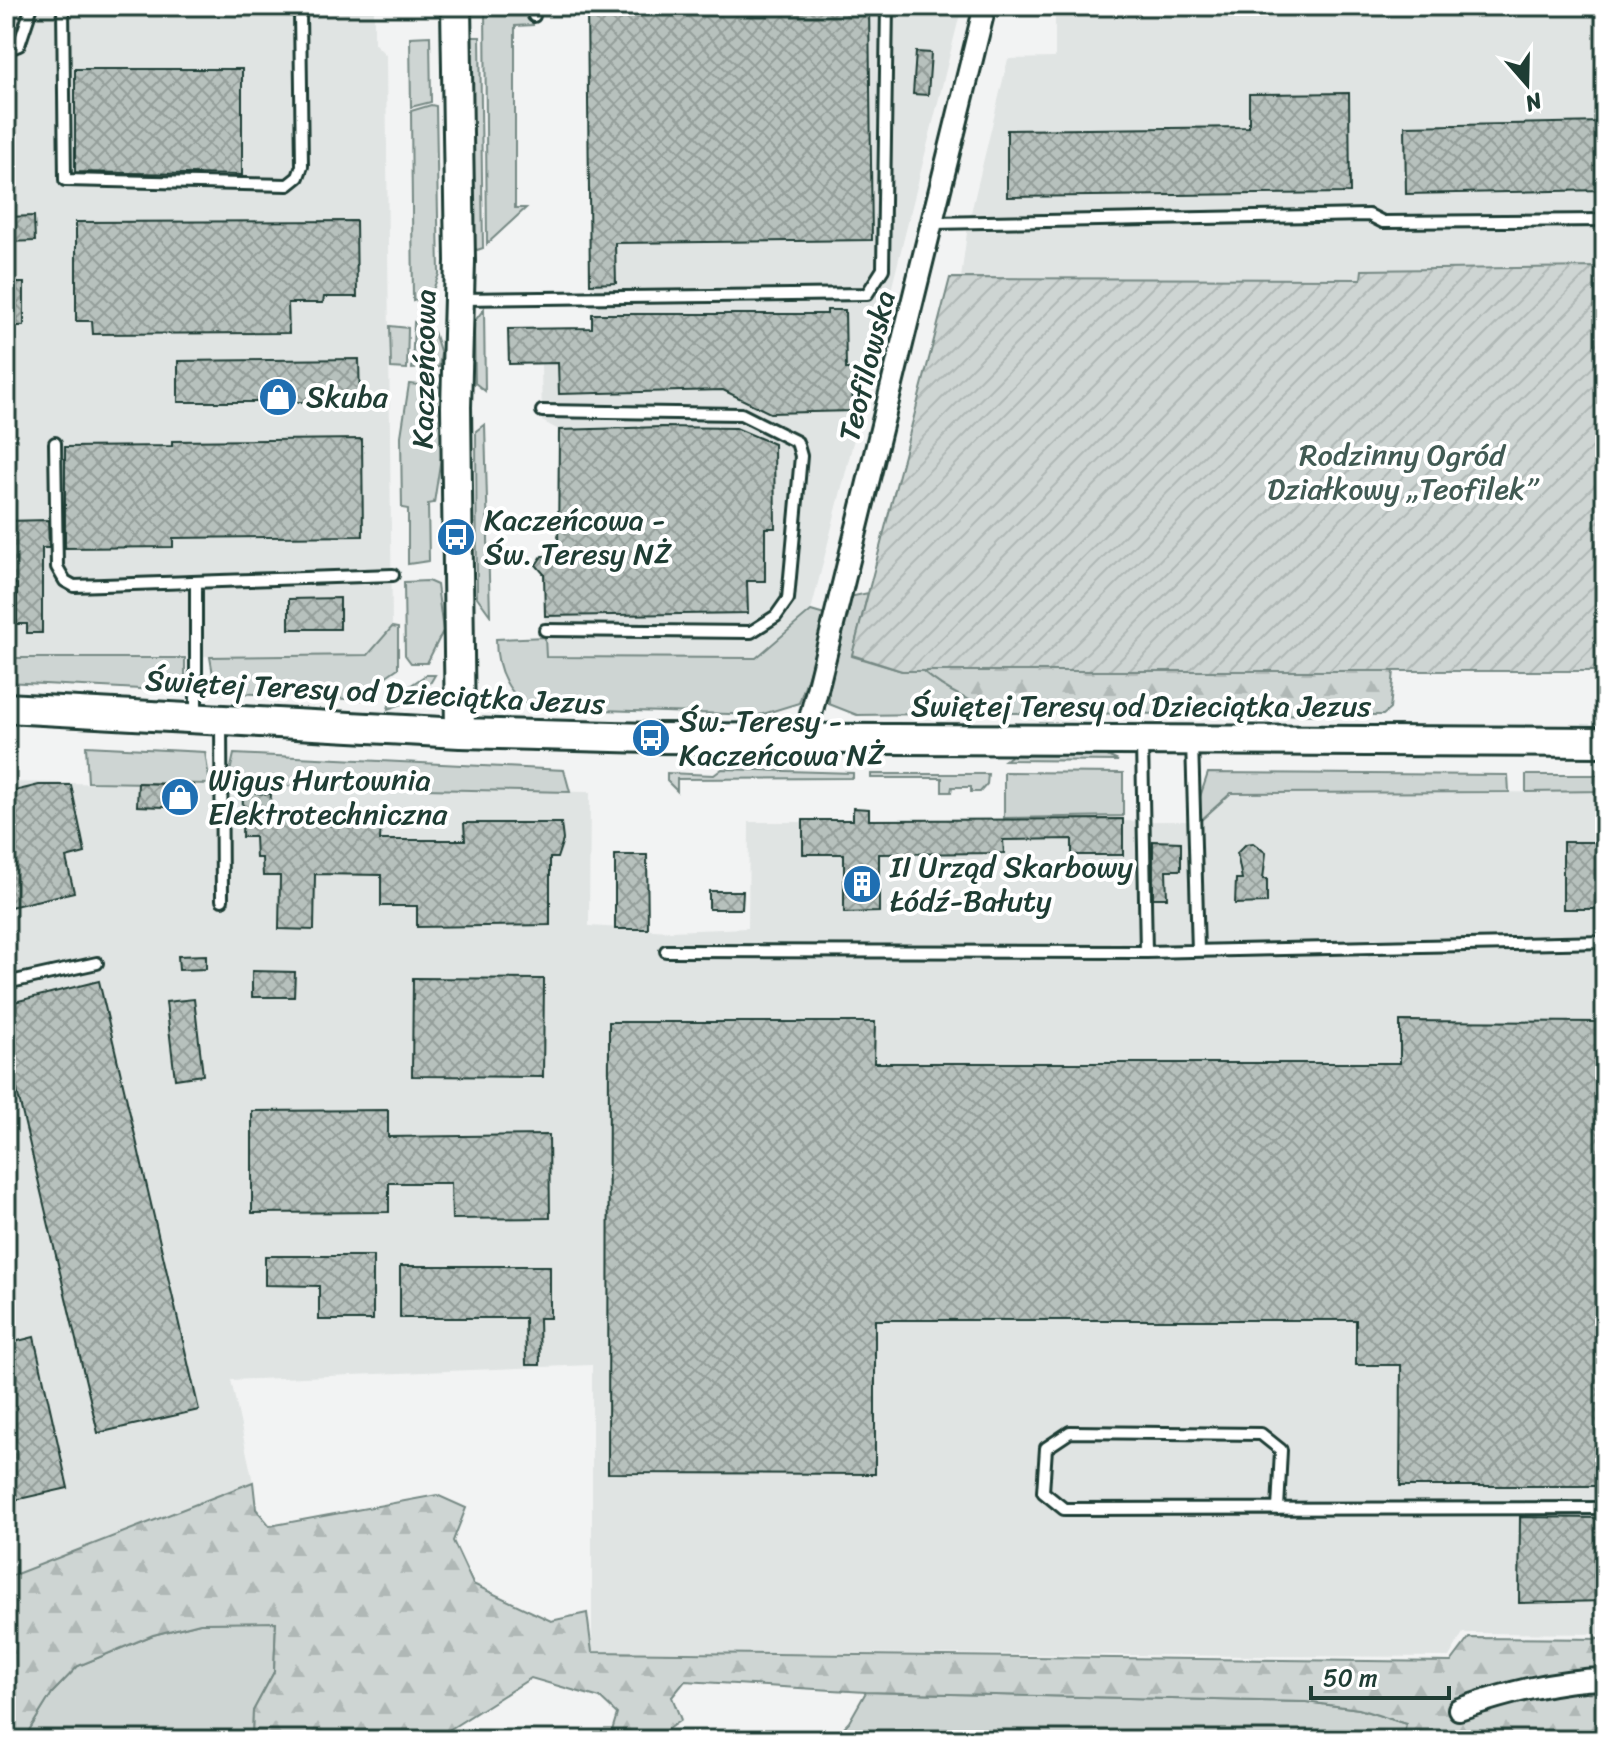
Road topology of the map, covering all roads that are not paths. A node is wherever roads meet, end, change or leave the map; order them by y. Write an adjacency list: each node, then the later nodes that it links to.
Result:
1 (32, 6): 7 (lane)
2 (63, 6): 3 (lane)
3 (304, 6)
4 (456, 6): 10 (street, Kaczeńcowa)
5 (887, 6): 10 (lane)
6 (985, 6): 9 (street, Teofilowska)
7 (6, 50)
8 (1605, 220): 9 (lane)
9 (932, 223): 19 (street, Teofilowska)
10 (459, 299): 18 (street, Kaczeńcowa)
11 (542, 411): 15 (lane)
12 (55, 443): 14 (lane)
13 (393, 575): 14 (lane)
14 (196, 584): 17 (lane)
15 (545, 630)
16 (6, 708): 17 (street, Świętej Teresy od Dzieciątka Jezus)
17 (209, 719): 18 (street, Świętej Teresy od Dzieciątka Jezus); 23 (lane)
18 (460, 733): 19 (street, Świętej Teresy od Dzieciątka Jezus)
19 (805, 739): 20 (street, Świętej Teresy od Dzieciątka Jezus)
20 (1142, 741): 21 (street, Świętej Teresy od Dzieciątka Jezus); 27 (lane)
21 (1192, 741): 22 (street, Świętej Teresy od Dzieciątka Jezus); 26 (lane)
22 (1605, 742)
23 (222, 900)
24 (1605, 942): 26 (lane)
25 (666, 951): 27 (lane)
26 (1198, 951): 27 (lane)
27 (1146, 952)
28 (97, 963): 29 (lane)
29 (6, 983)
30 (1605, 1508): 31 (lane)
31 (1278, 1509): 31 (lane)
32 (1605, 1679): 33 (street)
33 (1459, 1709)

